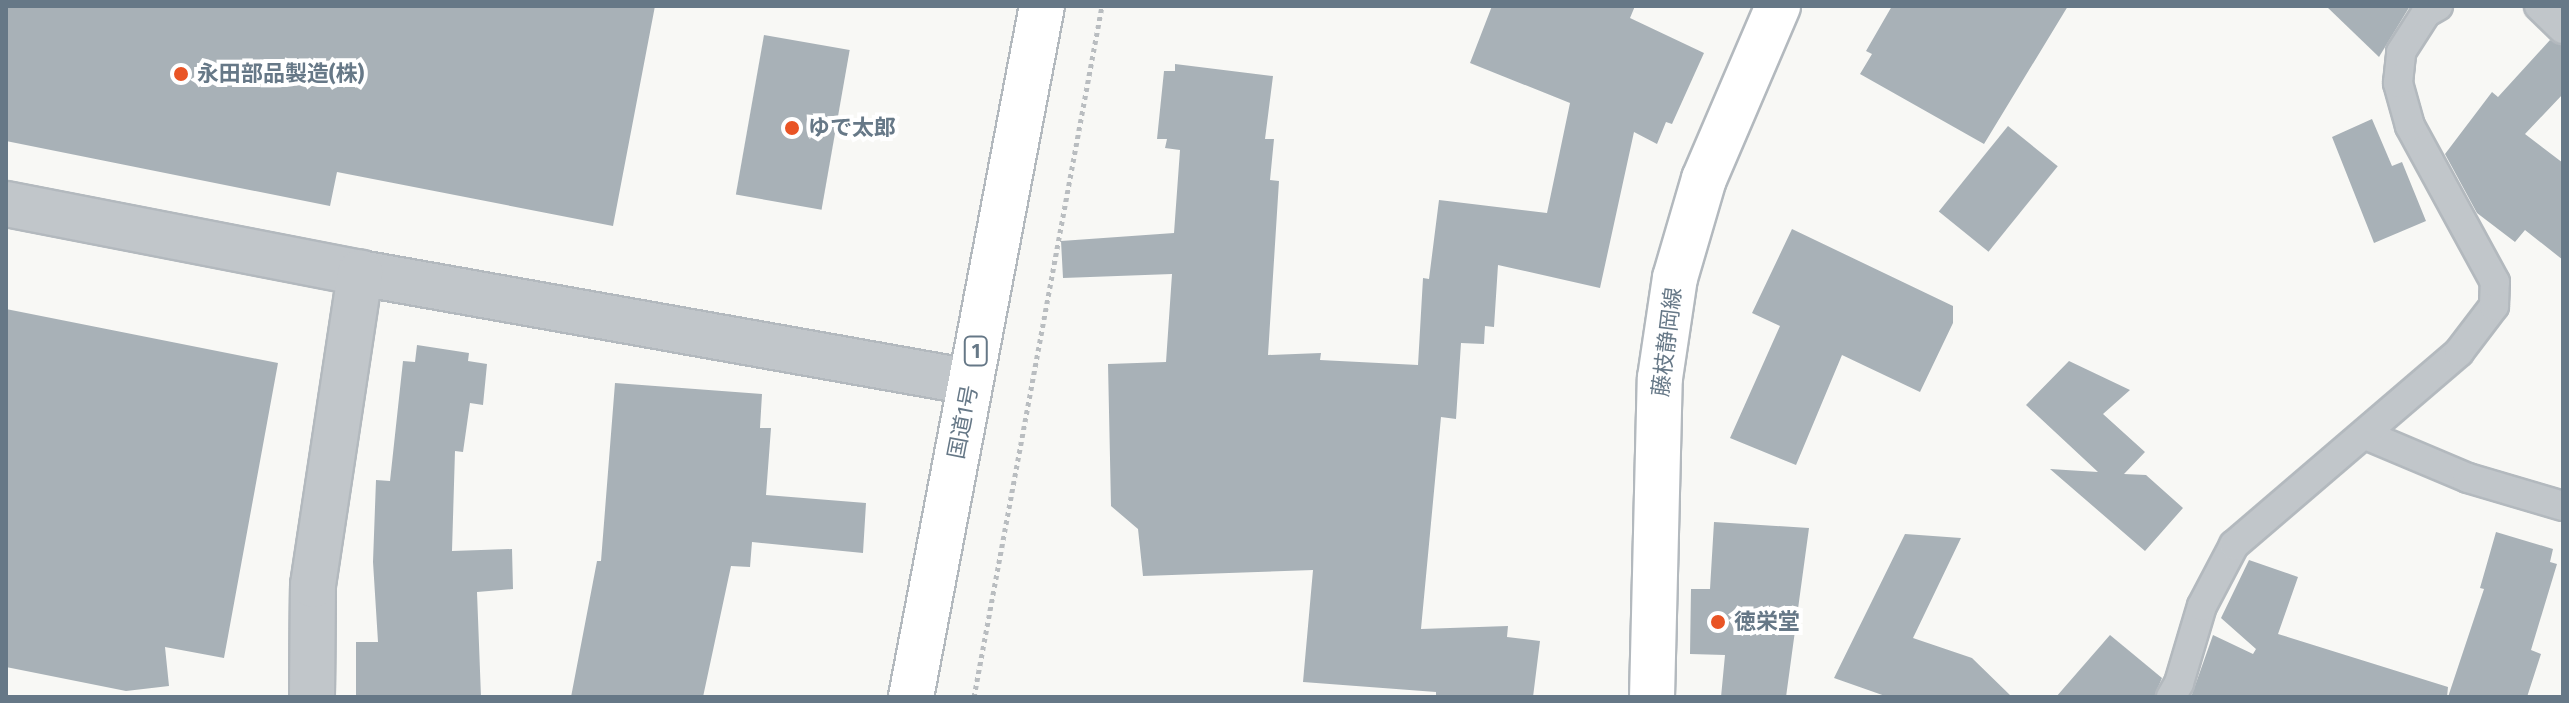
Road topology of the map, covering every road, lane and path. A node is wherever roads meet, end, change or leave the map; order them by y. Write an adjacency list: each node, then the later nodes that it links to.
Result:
1 (1042, 6): 9 (main road, 国道1号 / 1)
2 (1102, 6): 14 (path)
3 (1778, 6): 15 (main road, 藤枝静岡線)
4 (2438, 6): 10 (lane)
5 (2539, 6): 6 (lane)
6 (2563, 29)
7 (6, 204): 8 (street)
8 (360, 273): 9 (street); 12 (street)
9 (970, 382): 13 (main road, 国道1号 / 1)
10 (2366, 435): 11 (lane); 16 (lane)
11 (2563, 506)
12 (312, 697)
13 (911, 697)
14 (974, 697)
15 (1652, 697)
16 (2171, 697)

